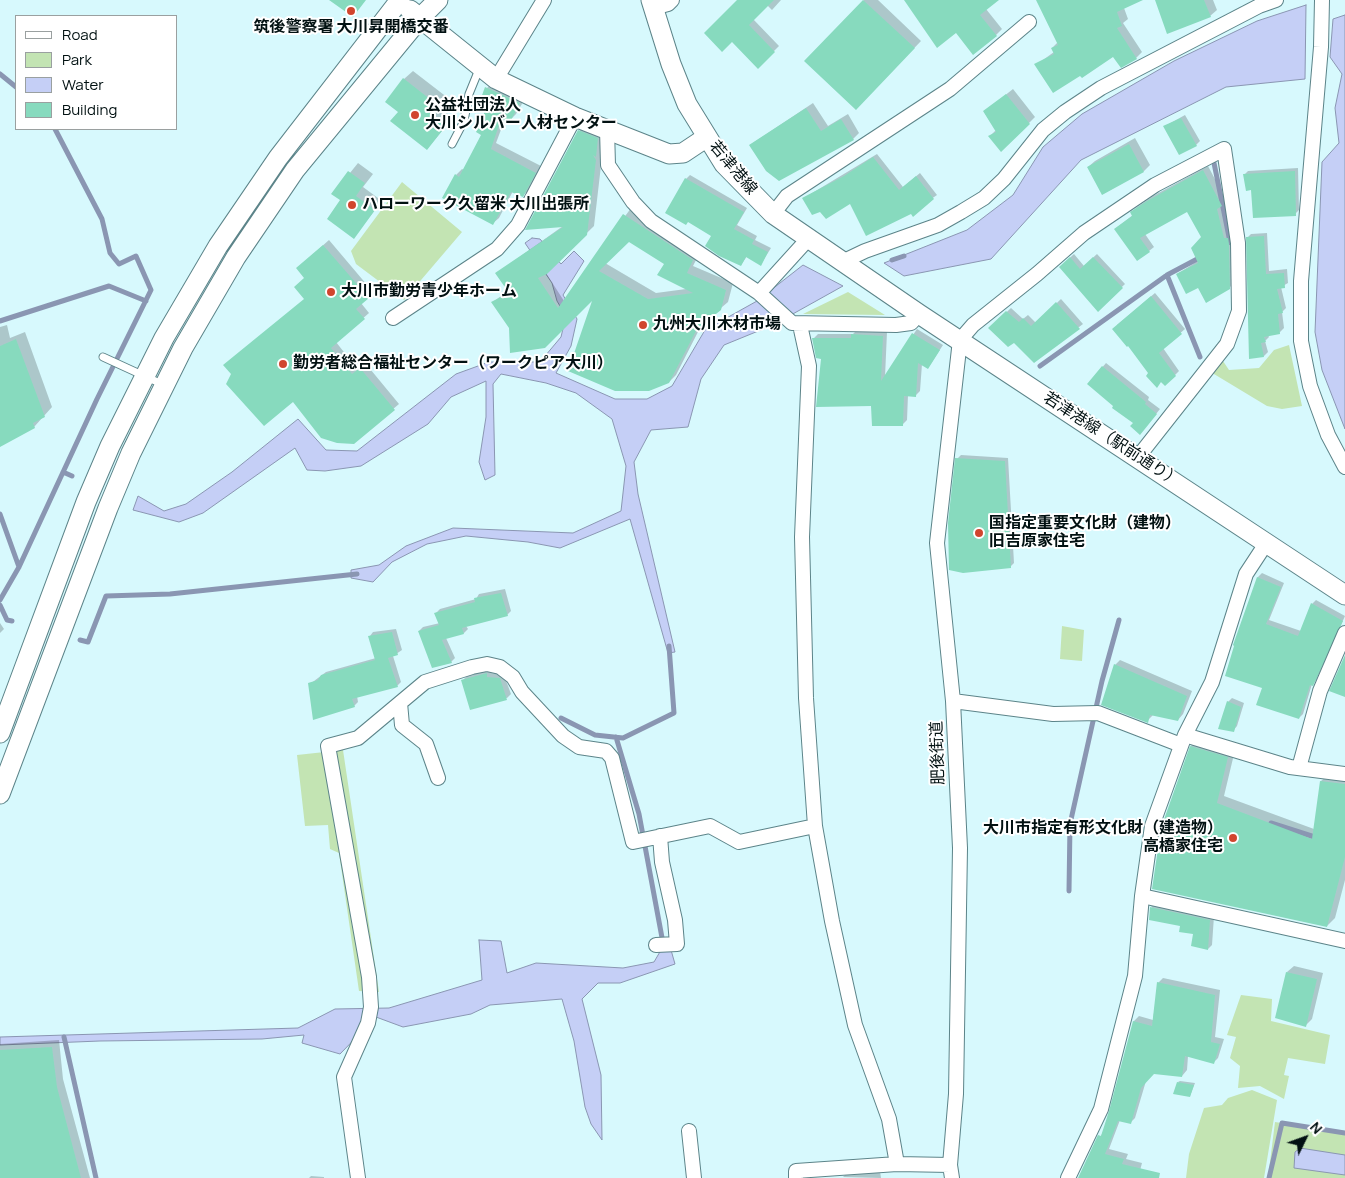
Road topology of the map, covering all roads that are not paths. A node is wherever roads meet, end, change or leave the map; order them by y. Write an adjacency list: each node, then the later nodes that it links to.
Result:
1 (400, 0): 8 (street); 26 (street)
2 (438, 0): 8 (street)
3 (544, 0): 11 (street)
4 (672, 0): 7 (street)
5 (1276, 0): 18 (street)
6 (1322, 0): 29 (street)
7 (652, 4): 14 (street, 若津港線)
8 (420, 18): 10 (street); 27 (street)
9 (1029, 22): 16 (street)
10 (480, 67): 11 (street); 15 (lane)
11 (496, 79): 12 (street)
12 (576, 117): 13 (street); 22 (street)
13 (607, 129): 14 (street); 20 (street)
14 (707, 137): 16 (street, 若津港線)
15 (452, 144)
16 (773, 214): 17 (street, 若津港線)
17 (808, 239): 18 (street, 若津港線); 20 (street)
18 (847, 266): 19 (street, 若津港線)
19 (878, 287): 21 (street, 若津港線（駅前通り）)
20 (759, 293): 23 (street)
21 (919, 314): 23 (street); 24 (street, 若津港線（駅前通り）)
22 (393, 318)
23 (796, 324): 41 (street)
24 (960, 340): 28 (street, 若津港線（駅前通り）); 28 (street); 33 (street, 肥後街道)
25 (106, 359): 26 (lane)
26 (145, 378): 27 (lane); 35 (street)
27 (164, 386): 40 (street)
28 (1138, 457): 30 (street, 若津港線（駅前通り）)
29 (1345, 467)
30 (1267, 542): 31 (street, 若津港線（駅前通り）); 36 (street)
31 (1345, 595)
32 (1345, 633): 37 (street)
33 (953, 701): 36 (street); 48 (street, 肥後街道)
34 (400, 703): 39 (street); 42 (street); 49 (street)
35 (0, 733)
36 (1183, 740): 37 (street); 43 (street)
37 (1299, 768): 38 (street)
38 (1345, 774)
39 (438, 778)
40 (0, 794)
41 (815, 826): 42 (street); 47 (street)
42 (657, 836): 45 (street)
43 (1142, 896): 44 (street); 52 (street)
44 (1345, 941)
45 (661, 945)
46 (689, 1131): 50 (street)
47 (897, 1164): 48 (street); 51 (street)
48 (951, 1172)
49 (358, 1178)
50 (694, 1178)
51 (796, 1178)
52 (1068, 1178)

